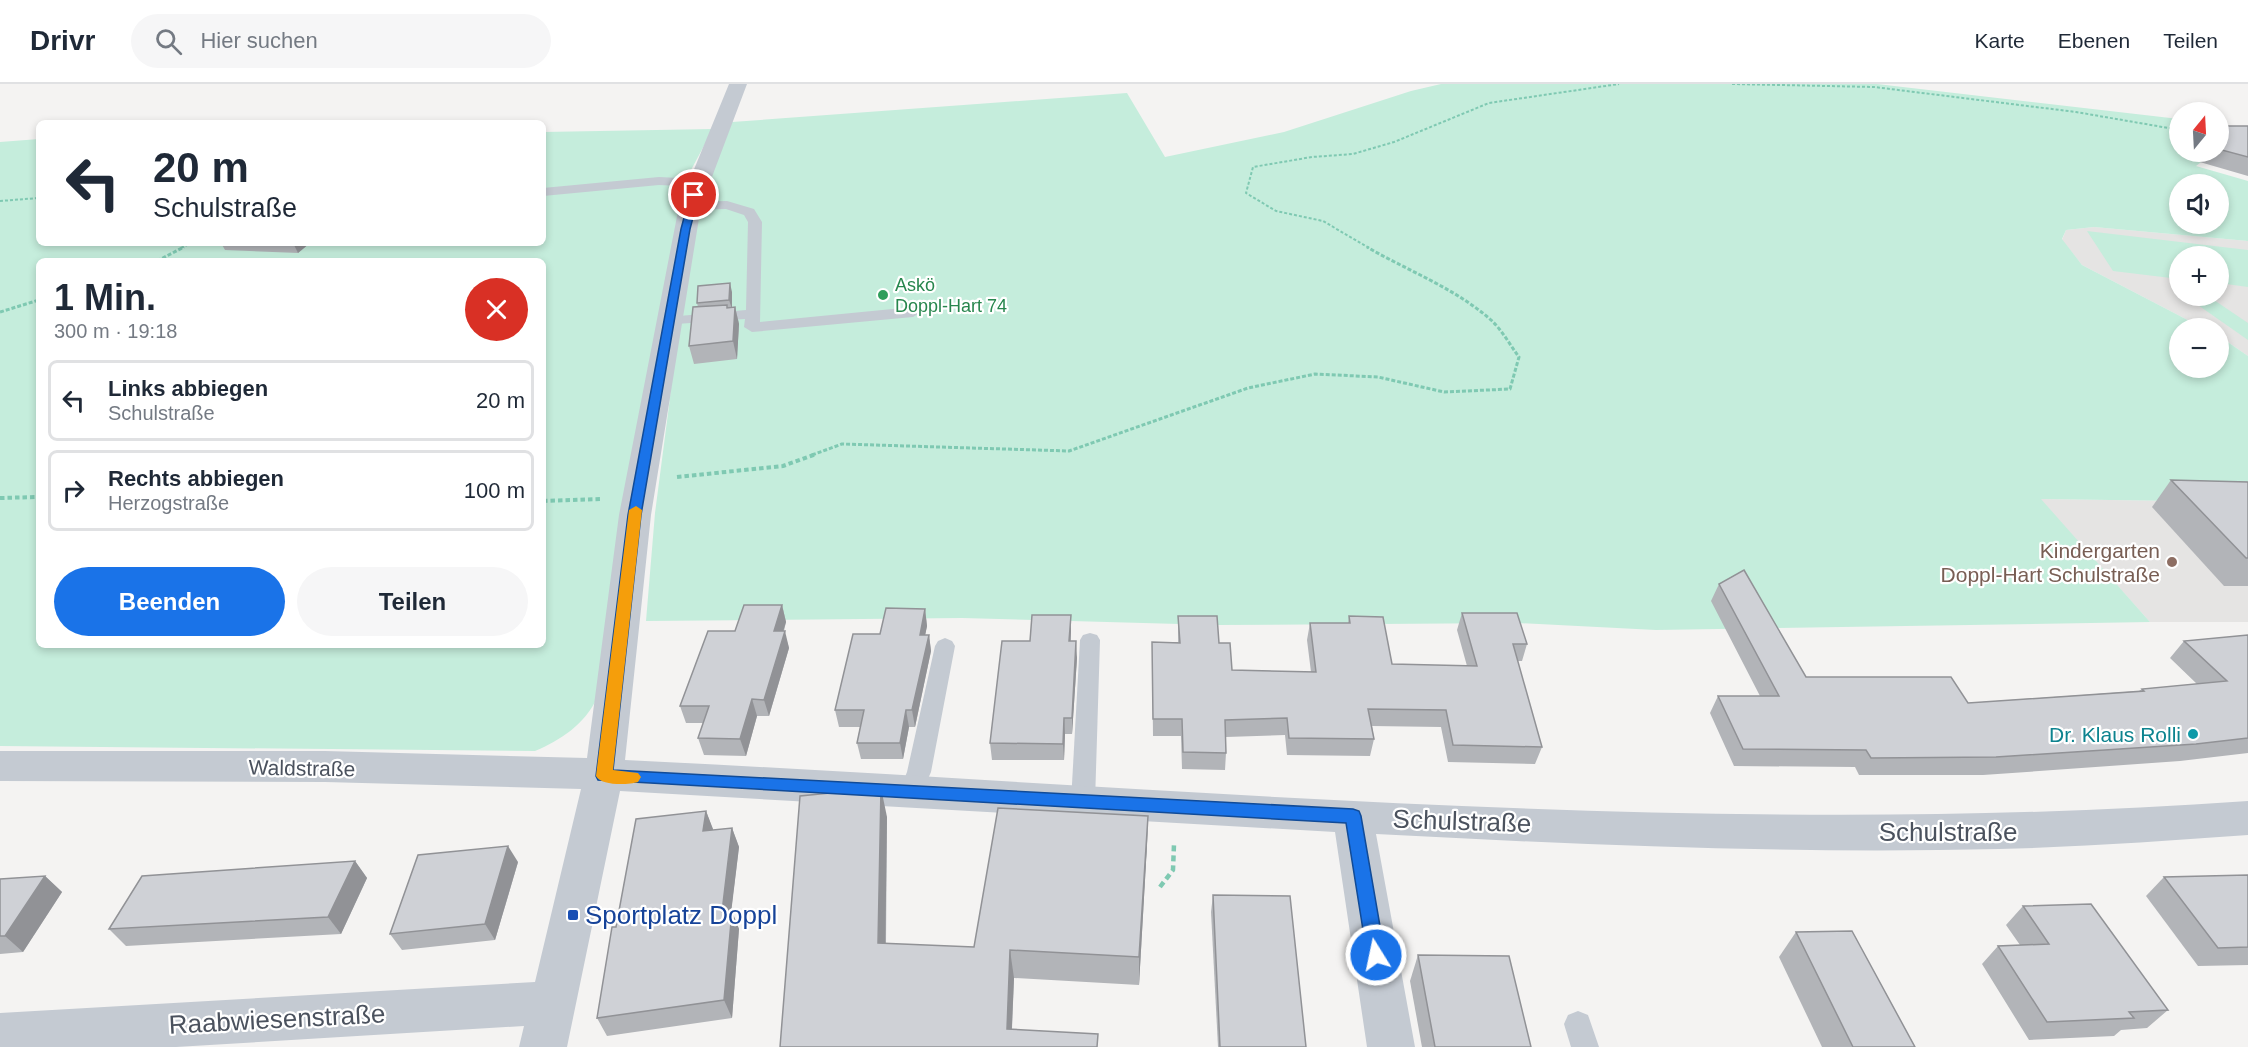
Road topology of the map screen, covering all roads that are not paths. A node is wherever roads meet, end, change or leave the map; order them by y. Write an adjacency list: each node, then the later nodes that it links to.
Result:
1 (738, 84): 3 (street)
2 (546, 192): 3 (lane)
3 (694, 195): 5 (lane); 6 (street)
4 (913, 312): 5 (lane)
5 (753, 314): 6 (lane)
6 (668, 322): 10 (street)
7 (1090, 640): 12 (lane)
8 (945, 646): 11 (lane)
9 (0, 766): 10 (street, Waldstraße)
10 (604, 776): 11 (street, Schulstraße); 15 (street)
11 (910, 792): 12 (street, Schulstraße)
12 (1083, 802): 13 (street, Schulstraße)
13 (1353, 816): 14 (street, Schulstraße); 18 (street)
14 (2248, 818)
15 (553, 1003): 16 (street, Raabwiesenstraße); 17 (street)
16 (0, 1035)
17 (543, 1047)
18 (1391, 1047)

